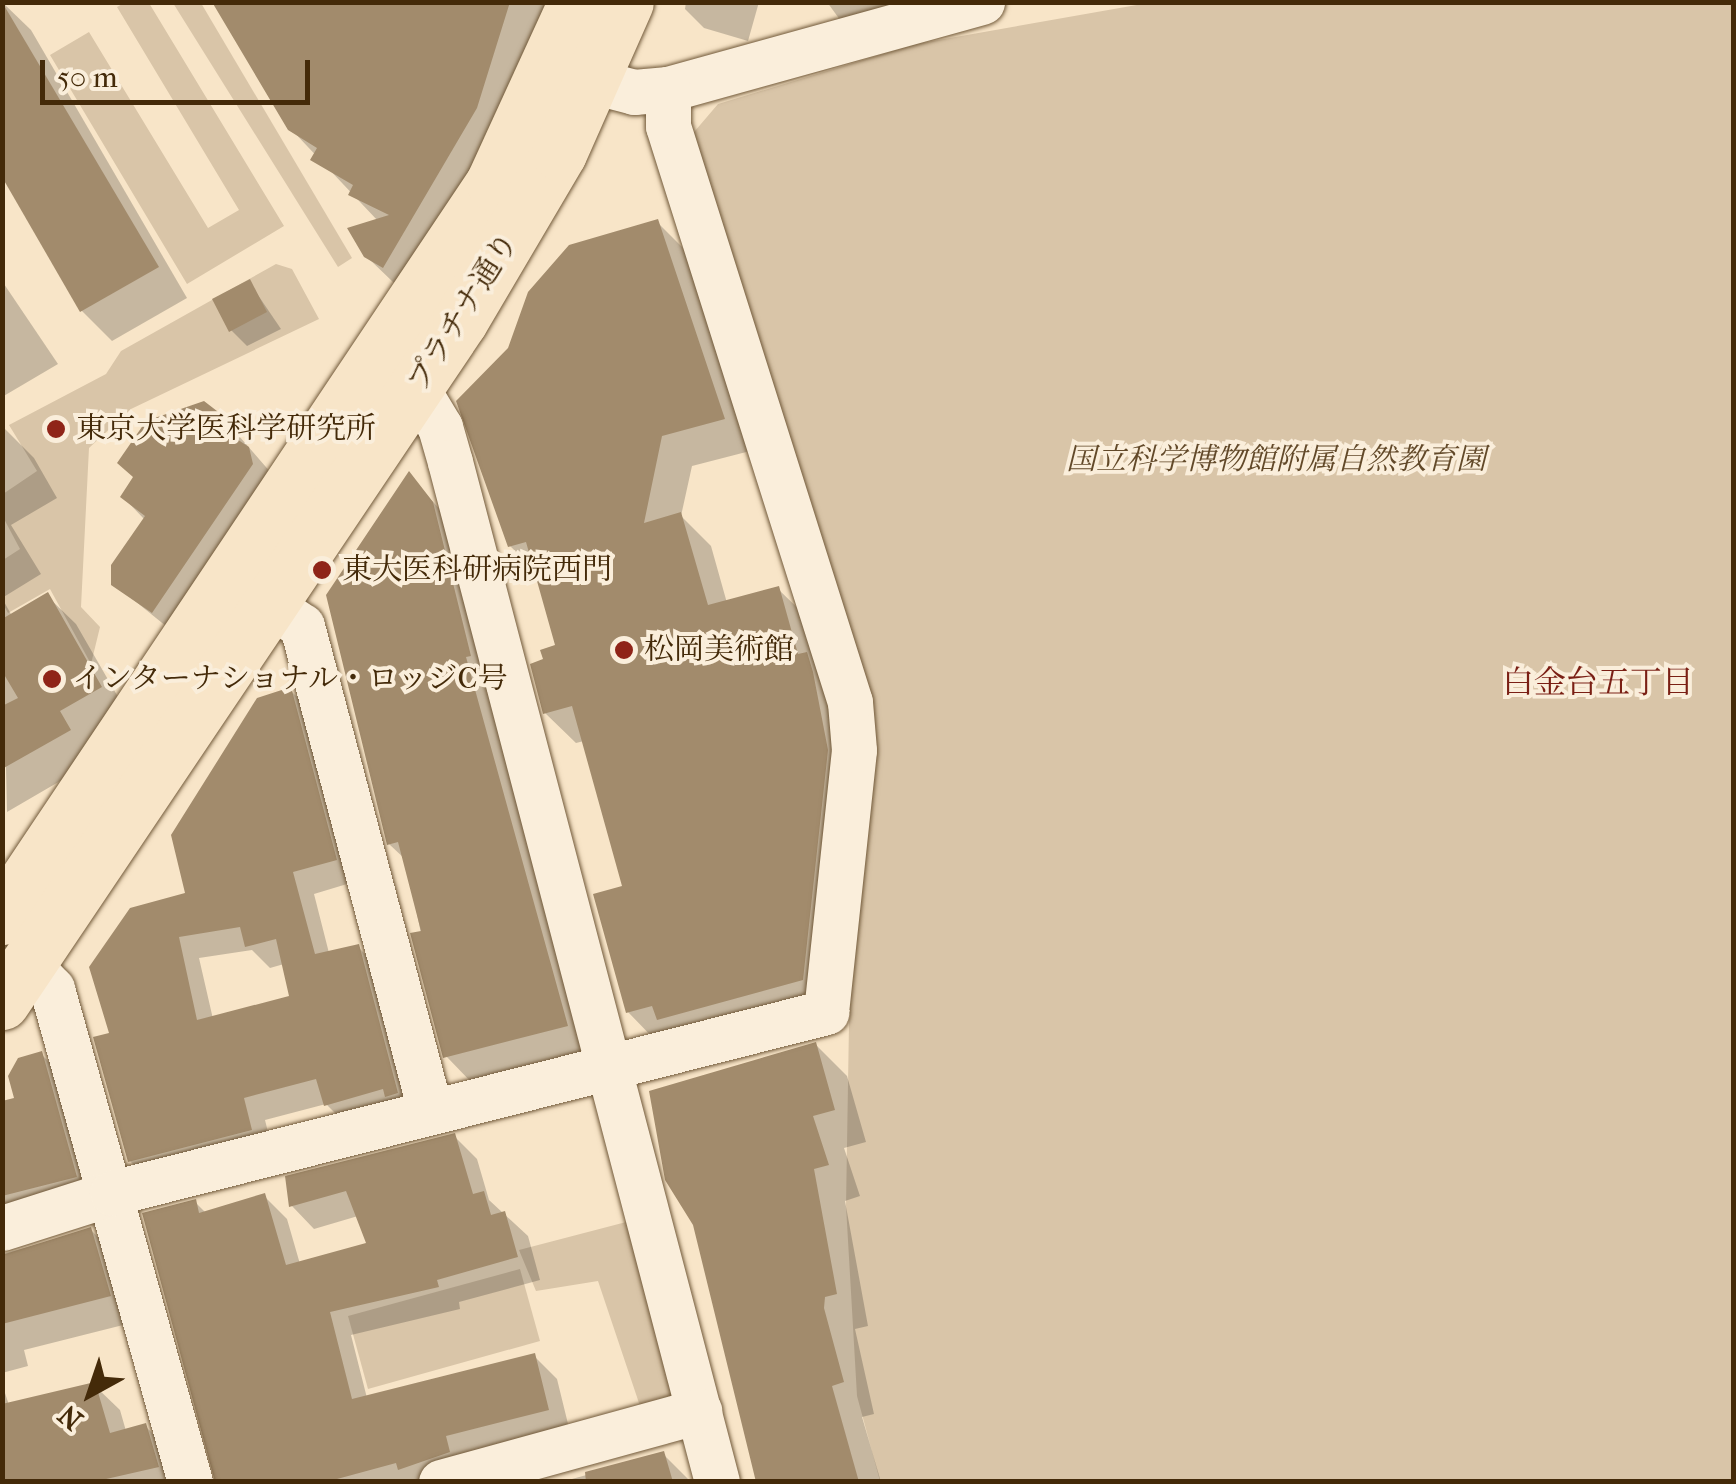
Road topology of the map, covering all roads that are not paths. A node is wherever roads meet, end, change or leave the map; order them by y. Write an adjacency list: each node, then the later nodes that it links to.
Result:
1 (576, 2): 4 (main road, プラチナ通り)
2 (626, 2): 4 (main road, プラチナ通り)
3 (982, 2): 5 (street)
4 (571, 77): 5 (street); 6 (main road, プラチナ通り)
5 (668, 89): 9 (street)
6 (397, 375): 7 (main road, プラチナ通り); 8 (main road, プラチナ通り); 9 (street)
7 (272, 606): 8 (main road, プラチナ通り); 10 (street)
8 (11, 961): 11 (street)
9 (608, 1066): 10 (street); 13 (street)
10 (430, 1110): 11 (street)
11 (112, 1192): 12 (street); 14 (street)
12 (2, 1228)
13 (698, 1411): 15 (street); 16 (street)
14 (190, 1482)
15 (441, 1482)
16 (718, 1482)

